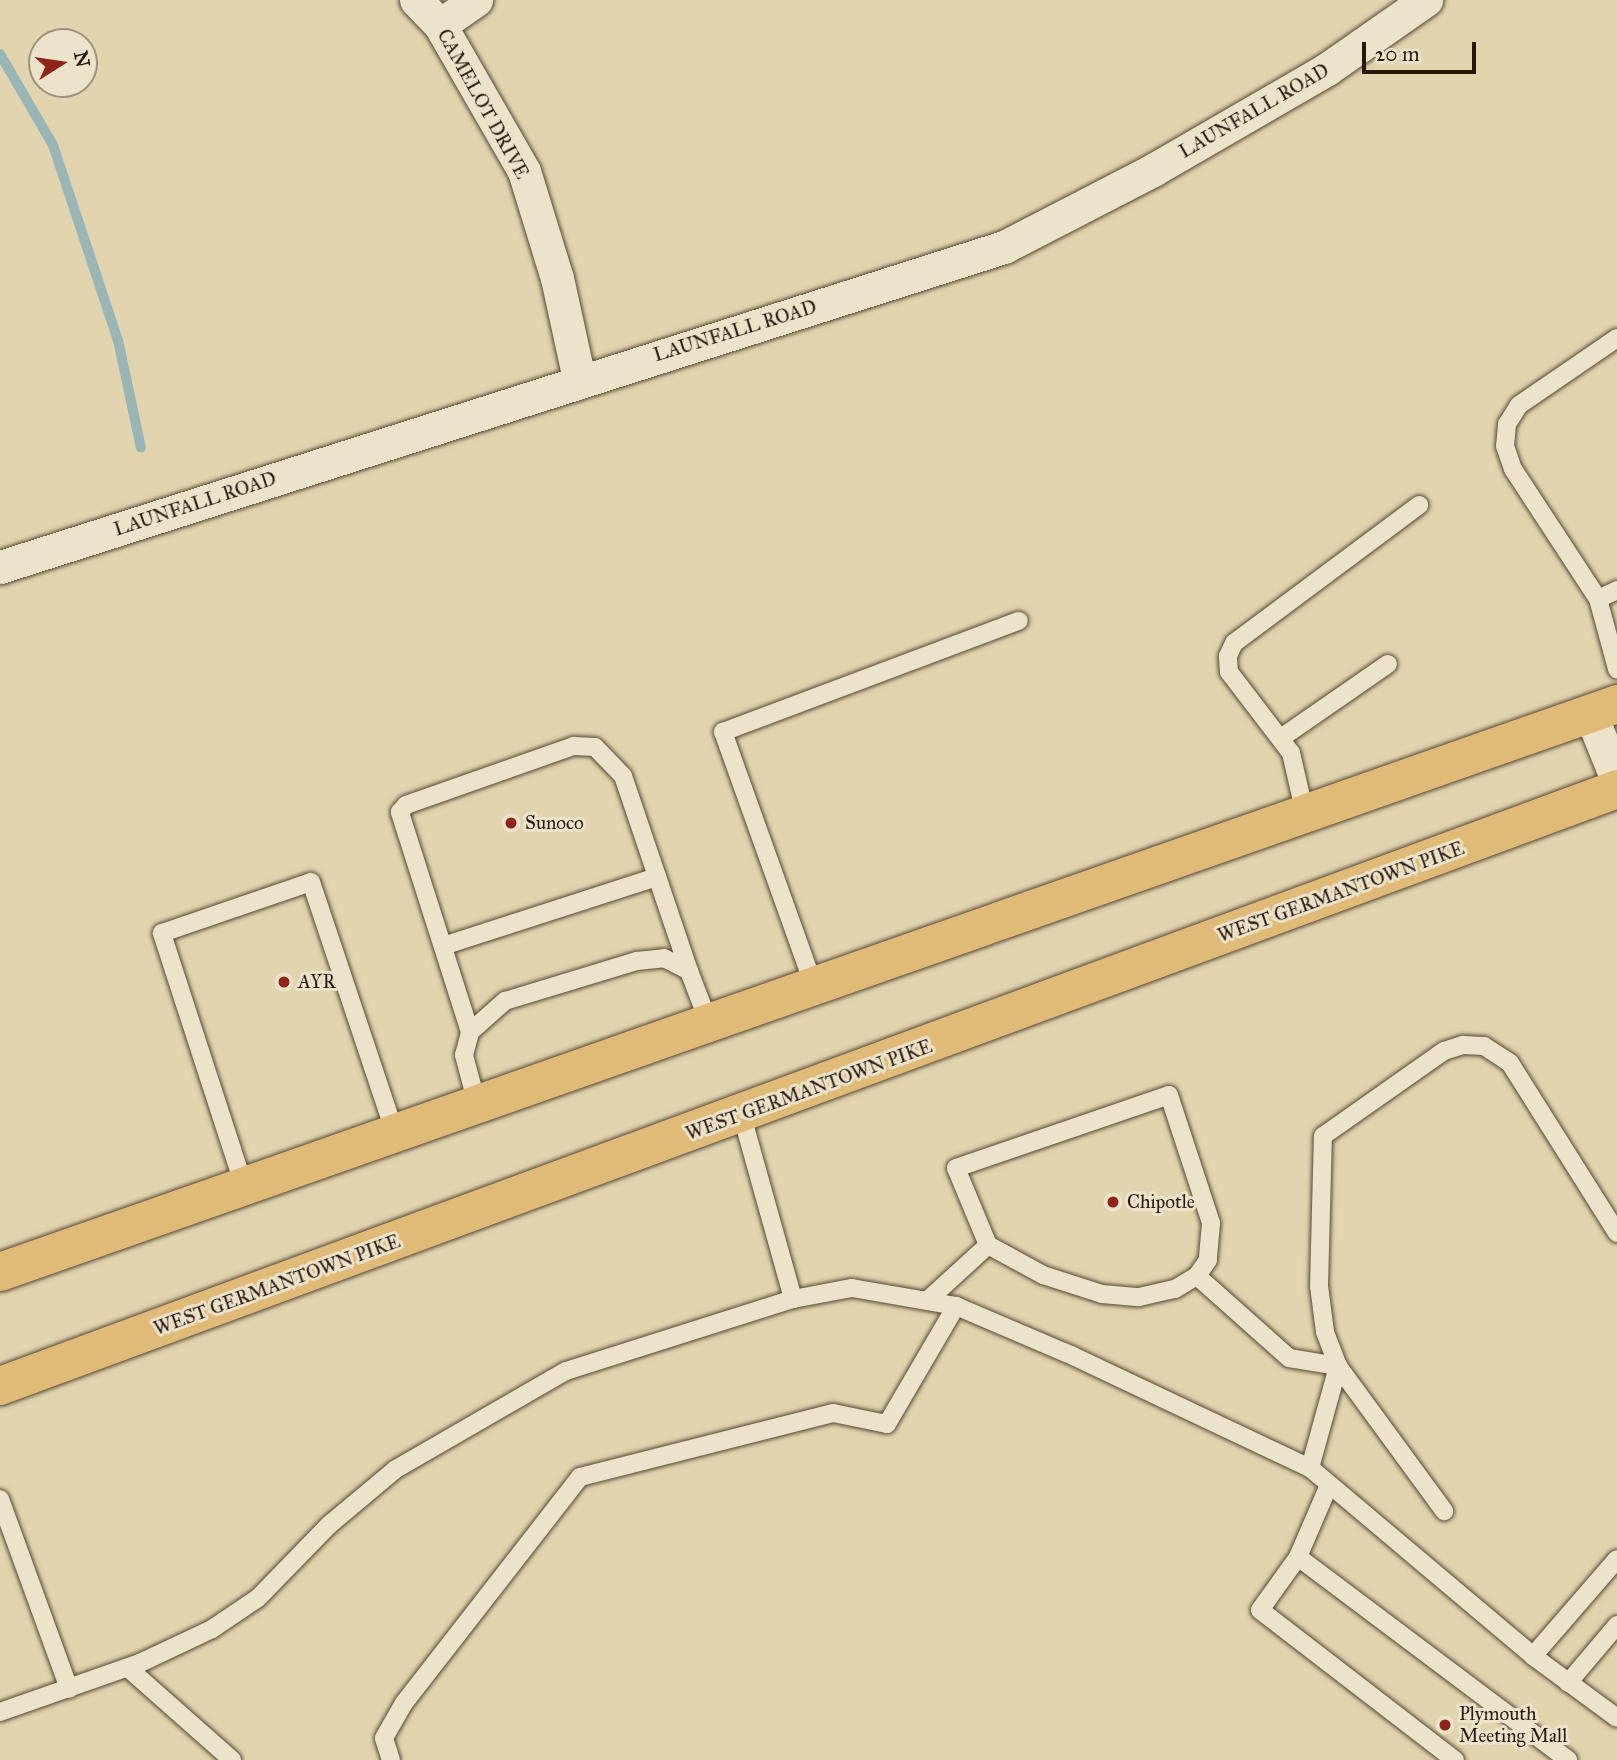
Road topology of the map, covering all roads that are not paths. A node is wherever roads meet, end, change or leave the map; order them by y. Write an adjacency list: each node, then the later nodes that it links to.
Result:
1 (416, 0): 4 (street, CAMELOT DRIVE)
2 (476, 0): 4 (street)
3 (1426, 0): 6 (street, LAUNFALL ROAD)
4 (440, 25): 6 (street, CAMELOT DRIVE)
5 (1617, 338): 10 (lane)
6 (579, 379): 8 (street, LAUNFALL ROAD)
7 (1419, 505): 15 (lane)
8 (0, 567)
9 (1617, 590): 10 (lane)
10 (1598, 599): 13 (lane)
11 (1019, 621): 22 (lane)
12 (1388, 664): 15 (lane)
13 (1617, 670)
14 (1604, 709): 16 (street); 18 (main road)
15 (1281, 738): 18 (lane)
16 (1617, 780)
17 (1617, 789): 26 (main road, WEST GERMANTOWN PIKE)
18 (1304, 814): 22 (main road)
19 (657, 877): 20 (lane); 20 (lane); 21 (lane)
20 (443, 946): 24 (lane)
21 (689, 971): 23 (lane); 24 (lane)
22 (814, 986): 23 (main road)
23 (709, 1023): 25 (main road)
24 (470, 1032): 25 (lane)
25 (477, 1104): 27 (main road)
26 (742, 1116): 33 (lane); 37 (main road, WEST GERMANTOWN PIKE)
27 (395, 1133): 28 (main road); 28 (lane)
28 (244, 1186): 31 (main road)
29 (1617, 1233): 36 (lane)
30 (988, 1245): 32 (lane); 32 (lane); 34 (lane)
31 (0, 1272)
32 (1197, 1276): 36 (lane)
33 (793, 1299): 34 (lane); 46 (lane)
34 (928, 1300): 35 (lane)
35 (956, 1307): 38 (lane); 52 (lane)
36 (1338, 1366): 38 (lane); 41 (lane)
37 (0, 1387)
38 (1310, 1468): 39 (lane)
39 (1329, 1485): 42 (lane); 45 (lane)
40 (0, 1499): 48 (lane)
41 (1444, 1511)
42 (1298, 1558): 53 (lane); 54 (lane)
43 (1617, 1559): 45 (lane)
44 (1617, 1625): 47 (lane)
45 (1533, 1656): 47 (lane)
46 (128, 1668): 48 (lane); 51 (lane)
47 (1567, 1683): 50 (lane)
48 (69, 1689): 49 (lane)
49 (2, 1706)
50 (1617, 1718)
51 (232, 1760)
52 (391, 1760)
53 (1455, 1760)
54 (1568, 1760)

